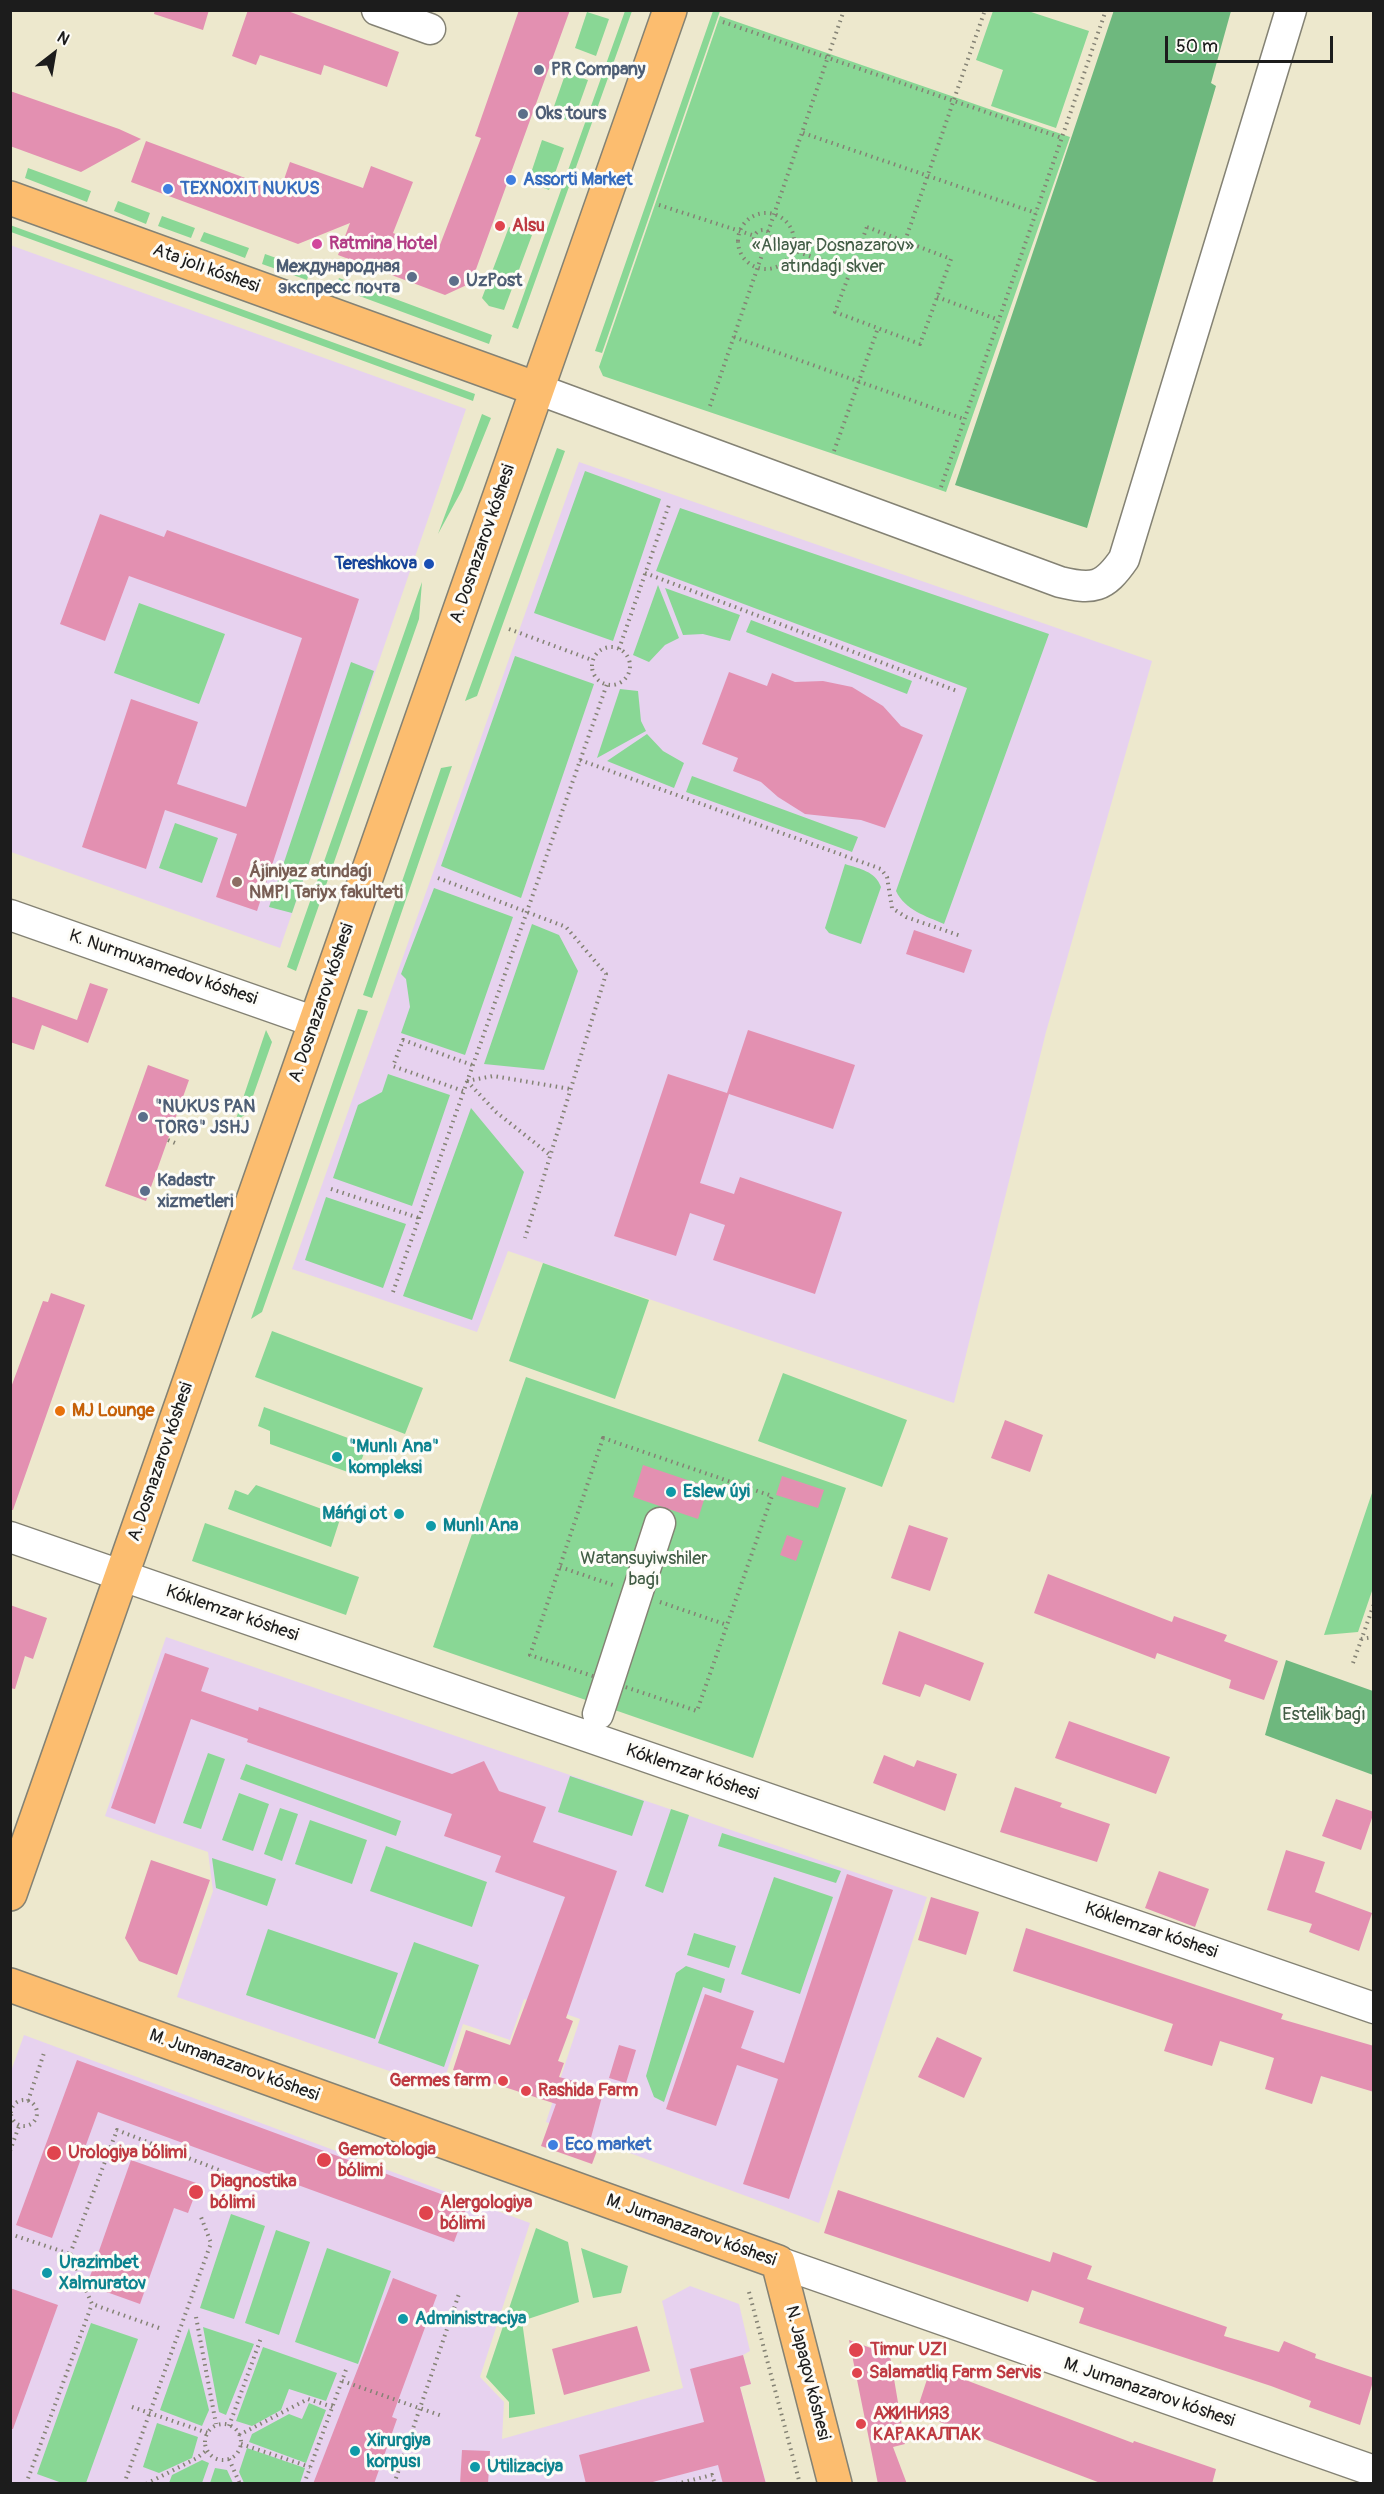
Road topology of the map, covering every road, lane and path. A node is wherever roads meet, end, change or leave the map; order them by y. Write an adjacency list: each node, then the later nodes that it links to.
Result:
1 (377, 10): 8 (street)
2 (670, 10): 31 (main road, A. Dosnazarov kóshesi)
3 (844, 10): 9 (path)
4 (985, 10): 10 (path)
5 (1106, 10): 12 (path)
6 (1291, 10): 31 (street)
7 (723, 22): 9 (path)
8 (430, 29)
9 (829, 58): 10 (path); 11 (path)
10 (954, 101): 12 (path); 13 (path)
11 (803, 133): 13 (path); 17 (path)
12 (1062, 138): 16 (path)
13 (928, 175): 16 (path); 21 (path)
14 (10, 198): 31 (main road, Ata jolı kóshesi)
15 (659, 205): 18 (path)
16 (1036, 213): 27 (path)
17 (775, 214): 18 (path); 19 (path); 23 (path)
18 (740, 231): 20 (path); 24 (path)
19 (768, 232): 20 (path); 22 (path)
20 (755, 236): 22 (path)
21 (905, 241): 25 (path); 26 (path)
22 (764, 249): 24 (path)
23 (792, 250): 24 (path); 25 (path)
24 (757, 267): 29 (path)
25 (851, 270): 28 (path)
26 (937, 297): 27 (path); 28 (path)
27 (999, 320): 33 (path)
28 (878, 328): 30 (path)
29 (734, 337): 30 (path); 32 (path)
30 (859, 381): 33 (path); 34 (path)
31 (537, 389): 48 (main road, A. Dosnazarov kóshesi)
32 (710, 406)
33 (965, 419): 35 (path)
34 (834, 451)
35 (941, 487)
36 (670, 502): 37 (path)
37 (645, 573): 39 (path); 42 (path)
38 (509, 629): 40 (path)
39 (619, 649): 40 (path); 41 (path)
40 (592, 660): 41 (path)
41 (607, 684): 43 (path)
42 (957, 691)
43 (580, 760): 45 (path); 47 (path)
44 (438, 878): 45 (path)
45 (527, 912): 49 (path); 51 (path)
46 (10, 915): 48 (street, K. Nurmuxamedov kóshesi)
47 (961, 936)
48 (315, 1022): 62 (main road, A. Dosnazarov kóshesi)
49 (472, 1065): 50 (path); 52 (path)
50 (466, 1081): 51 (path); 52 (path); 55 (path)
51 (570, 1089): 55 (path)
52 (463, 1090): 57 (path)
53 (168, 1140): 54 (path)
54 (175, 1143)
55 (550, 1155): 58 (path)
56 (331, 1190): 57 (path)
57 (419, 1218): 59 (path)
58 (525, 1238)
59 (393, 1292)
60 (660, 1523): 69 (street)
61 (10, 1537): 62 (street, Kóklemzar kóshesi)
62 (122, 1576): 70 (main road, A. Dosnazarov kóshesi); 72 (street, Kóklemzar kóshesi)
63 (1374, 1604): 65 (path)
64 (1374, 1637): 65 (path)
65 (1361, 1639): 67 (path)
66 (530, 1655): 68 (path)
67 (1353, 1662)
68 (697, 1711)
69 (598, 1714)
70 (10, 1894)
71 (10, 1986): 81 (main road, M. Jumanazarov kóshesi)
72 (1374, 2008)
73 (45, 2050): 74 (path)
74 (28, 2101): 75 (path); 75 (path)
75 (20, 2126): 76 (path)
76 (10, 2151)
77 (219, 2170): 80 (path)
78 (201, 2217): 93 (path)
79 (10, 2234): 80 (path)
80 (70, 2254): 84 (path)
81 (778, 2262): 103 (street, M. Jumanazarov kóshesi); 113 (main road, N. Japaqov kóshesi)
82 (460, 2291): 92 (path)
83 (749, 2292): 112 (path)
84 (92, 2304): 86 (path); 104 (path)
85 (196, 2317): 95 (path)
86 (159, 2328)
87 (261, 2338): 96 (path)
88 (347, 2367): 89 (path)
89 (342, 2381): 91 (path); 92 (path)
90 (132, 2407): 93 (path)
91 (333, 2407): 98 (path); 102 (path)
92 (420, 2408): 94 (path); 109 (path)
93 (150, 2413): 97 (path); 105 (path)
94 (442, 2416)
95 (216, 2424): 96 (path); 97 (path)
96 (229, 2426): 98 (path)
97 (208, 2433): 100 (path)
98 (239, 2435): 99 (path)
99 (241, 2444): 101 (path); 102 (path)
100 (207, 2450): 101 (path); 106 (path)
101 (229, 2459): 107 (path)
102 (310, 2467): 108 (path)
103 (1374, 2471)
104 (26, 2484)
105 (124, 2484)
106 (147, 2484)
107 (240, 2484)
108 (304, 2484)
109 (394, 2484)
110 (676, 2484): 111 (path)
111 (715, 2484)
112 (800, 2484)
113 (836, 2484)

